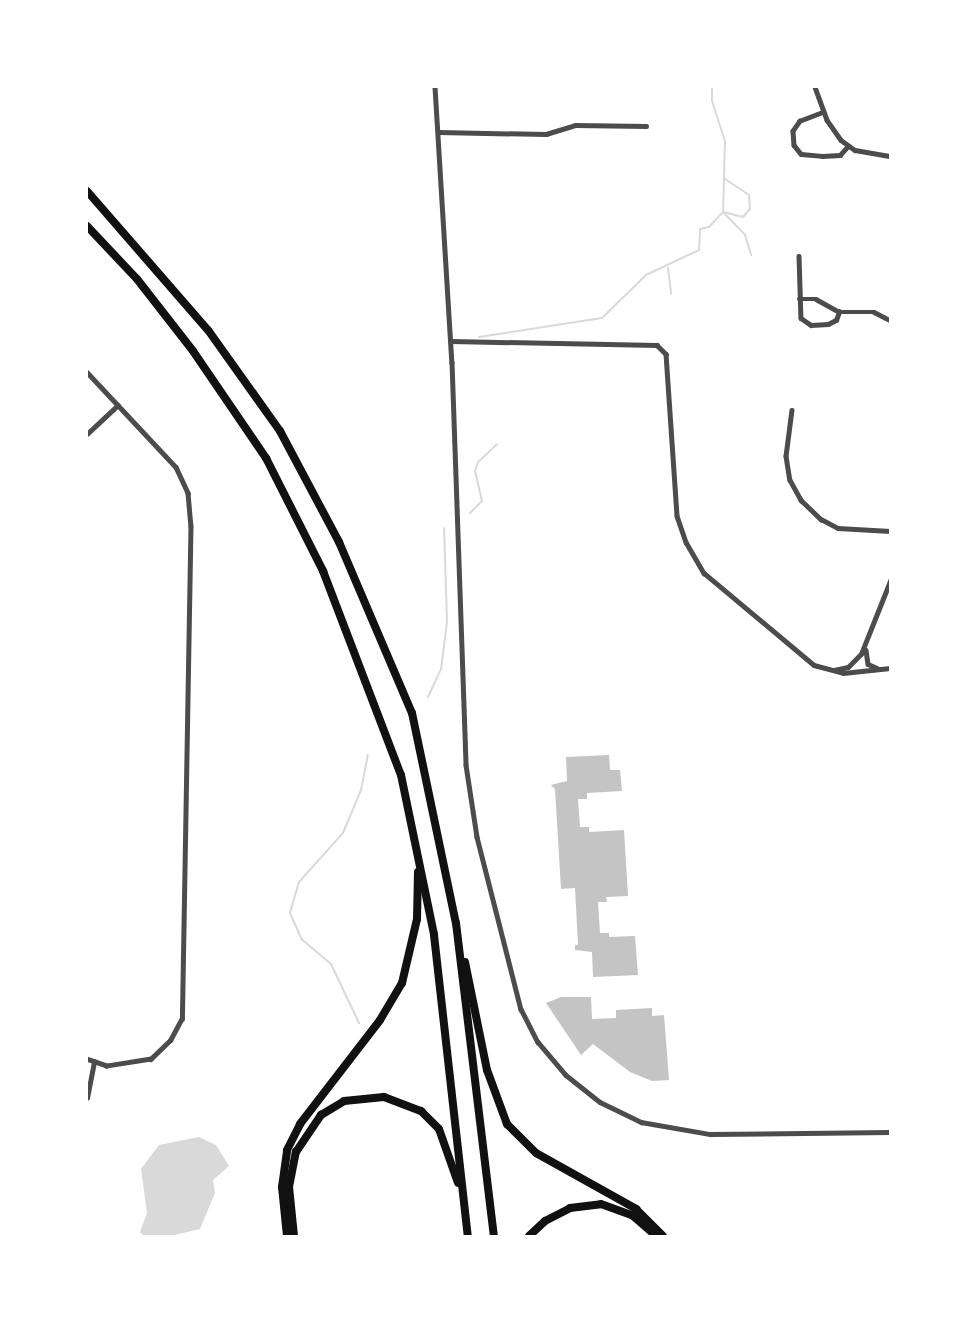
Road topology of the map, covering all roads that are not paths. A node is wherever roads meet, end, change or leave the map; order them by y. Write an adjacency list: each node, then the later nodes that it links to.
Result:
1 (435, 87): 5 (street)
2 (815, 87): 3 (street)
3 (824, 112): 6 (street); 6 (street)
4 (646, 126): 5 (street)
5 (438, 132): 14 (street)
6 (848, 146): 7 (street)
7 (890, 156)
8 (87, 191): 26 (highway)
9 (87, 226): 25 (highway)
10 (799, 256): 11 (street)
11 (799, 299): 12 (street); 12 (street)
12 (839, 312): 13 (street)
13 (890, 320)
14 (451, 341): 24 (street); 30 (street)
15 (87, 372): 16 (street)
16 (118, 405): 18 (street); 28 (street)
17 (792, 410): 19 (street)
18 (87, 434)
19 (890, 531)
20 (890, 581): 21 (street)
21 (866, 646): 23 (street); 24 (street)
22 (890, 668): 23 (street)
23 (879, 669): 24 (street)
24 (824, 670)
25 (417, 844): 31 (highway); 32 (highway)
26 (456, 923): 35 (highway); 38 (highway)
27 (87, 1059): 28 (street)
28 (94, 1062): 29 (street)
29 (87, 1098)
30 (890, 1132)
31 (464, 1203): 33 (highway); 34 (highway)
32 (287, 1236)
33 (294, 1236)
34 (468, 1236)
35 (494, 1236)
36 (529, 1236): 37 (highway)
37 (656, 1236)
38 (663, 1236)

